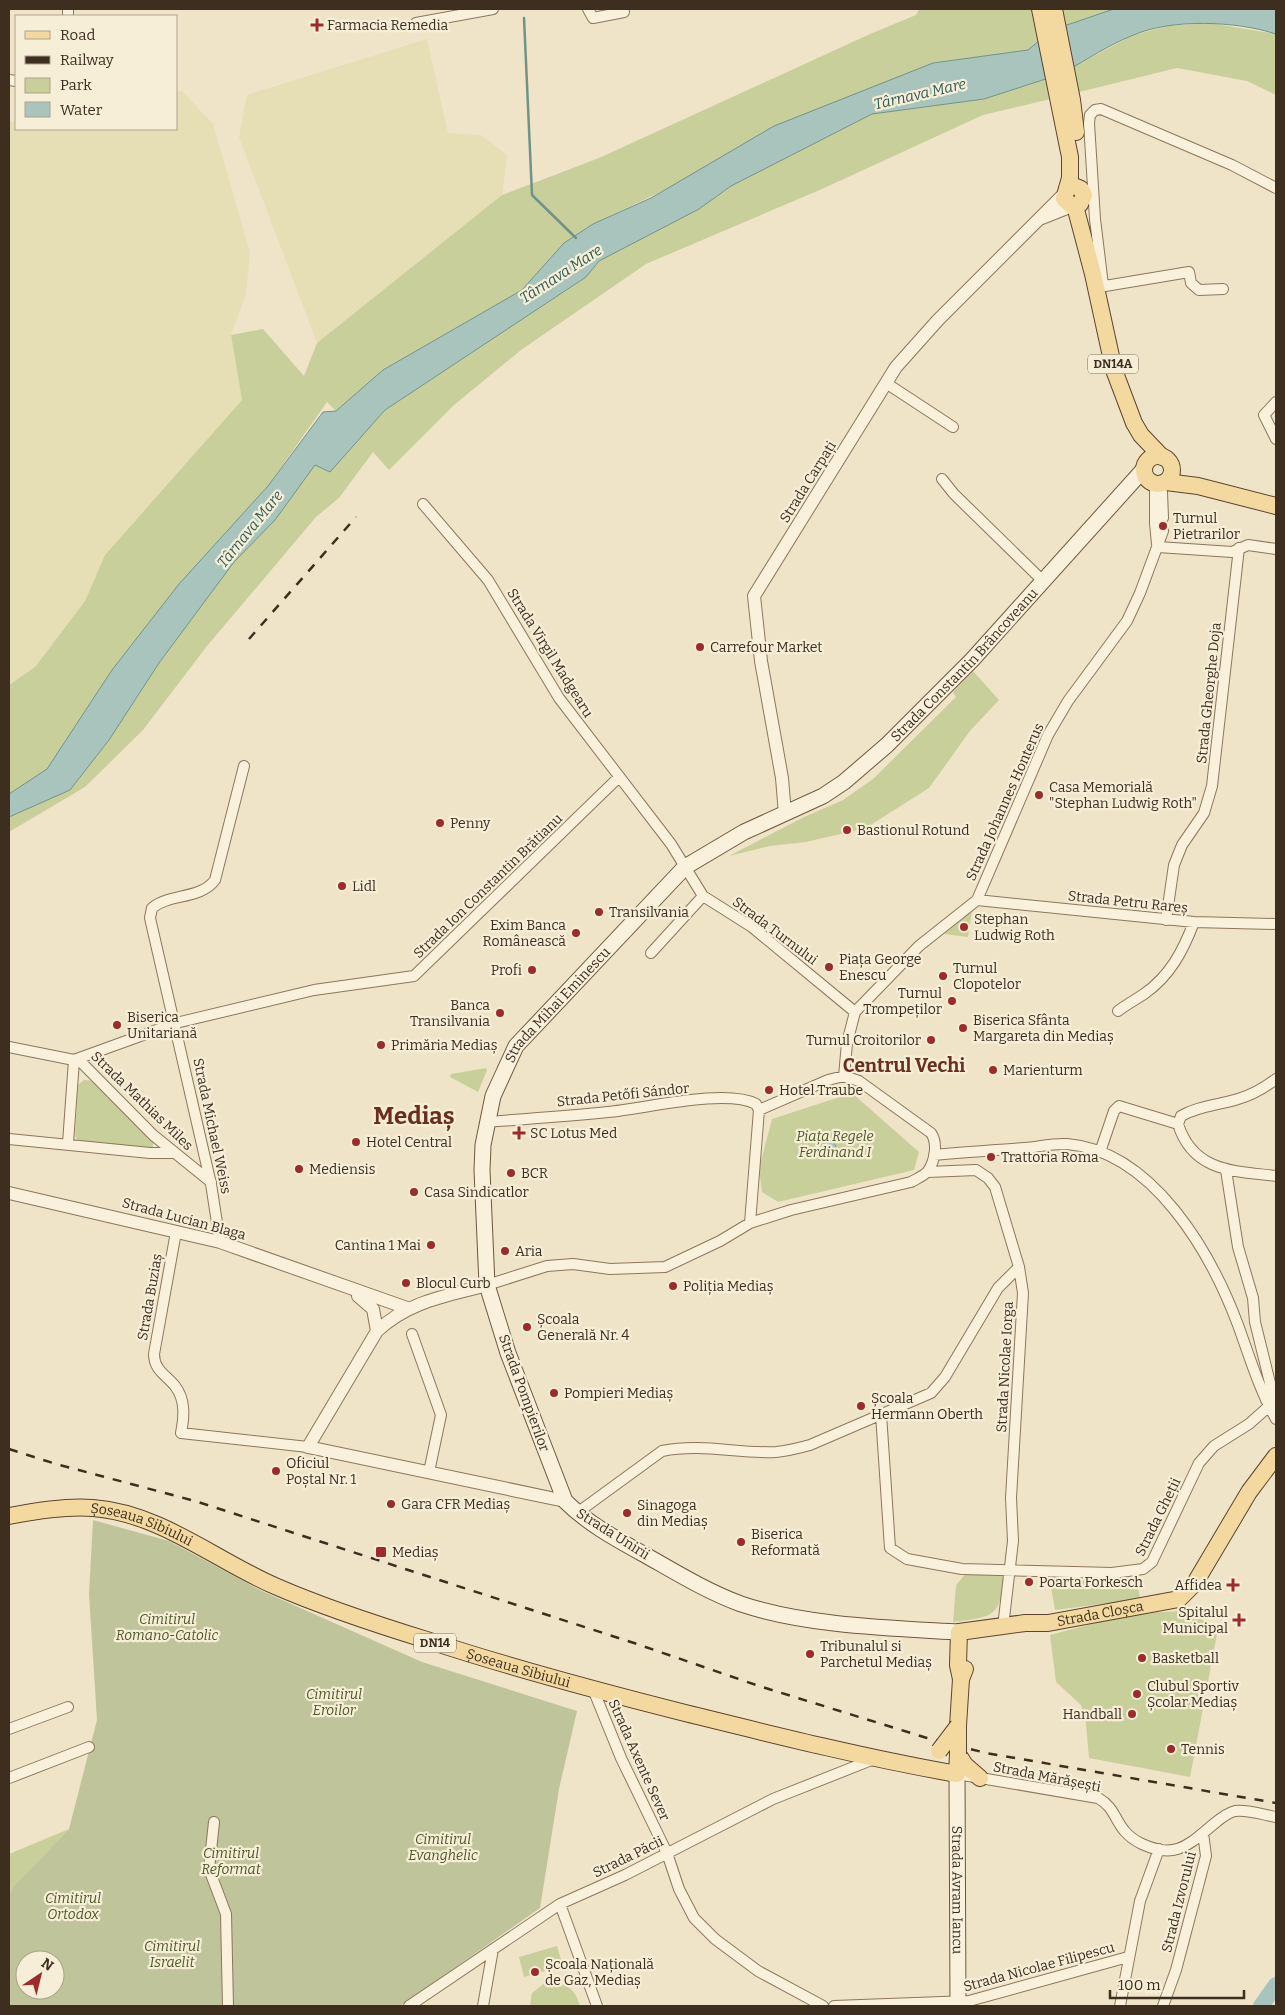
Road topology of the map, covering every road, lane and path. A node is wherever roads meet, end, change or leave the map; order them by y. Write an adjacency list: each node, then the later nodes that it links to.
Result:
1 (493, 9): 6 (street)
2 (588, 9): 5 (street)
3 (1040, 9): 7 (main road, DN14A)
4 (1054, 9): 7 (main road, DN14A)
5 (624, 12)
6 (416, 23)
7 (1066, 101): 9 (main road, DN14A)
8 (1276, 188): 10 (street)
9 (1074, 197): 10 (main road, DN14A); 12 (street, Strada Carpați)
10 (1097, 282): 11 (street); 16 (main road, DN14A)
11 (1223, 289)
12 (886, 383): 14 (street); 28 (street, Strada Carpați)
13 (1276, 402): 15 (street)
14 (952, 427)
15 (1276, 439)
16 (1157, 473): 19 (main road, DN14A); 20 (street); 22 (street); 25 (main road, Strada Constantin Brâncoveanu)
17 (942, 479): 25 (street)
18 (423, 504): 27 (street, Strada Virgil Madgearu)
19 (1276, 506)
20 (1163, 518)
21 (1163, 530): 22 (street, Strada Johannes Honterus)
22 (1158, 547): 23 (street); 31 (street, Strada Johannes Honterus)
23 (1239, 548): 24 (street); 32 (street, Strada Gheorghe Doja)
24 (1276, 549)
25 (1044, 582): 28 (main road, Strada Constantin Brâncoveanu)
26 (244, 766): 38 (street, Strada Michael Weiss)
27 (618, 778): 29 (street, Strada Virgil Madgearu); 38 (street, Strada Ion Constantin Brătianu)
28 (784, 814): 29 (main road, Strada Mihai Eminescu)
29 (685, 867): 30 (street, Strada Turnului); 44 (main road, Strada Mihai Eminescu)
30 (703, 896): 35 (street); 37 (street, Strada Turnului)
31 (977, 900): 32 (street, Strada Petru Rareș); 37 (street, Strada Johannes Honterus)
32 (1166, 920): 33 (street, Strada Petru Rareș)
33 (1194, 922): 34 (street, Strada Petru Rareș); 36 (street)
34 (1276, 924)
35 (650, 953)
36 (1118, 1011)
37 (855, 1012): 41 (street)
38 (176, 1023): 40 (street, Strada Ion Constantin Brătianu); 54 (street, Strada Michael Weiss)
39 (9, 1047): 40 (street)
40 (76, 1059): 47 (street, Strada Mathias Miles); 49 (street, Strada Mathias Miles)
41 (844, 1076): 43 (street); 50 (street)
42 (1276, 1079): 45 (street)
43 (759, 1110): 44 (street, Strada Petőfi Sándor); 56 (street)
44 (486, 1122): 60 (main road, Strada Mihai Eminescu)
45 (1178, 1124): 48 (street); 51 (street)
46 (9, 1139): 47 (street)
47 (68, 1143): 49 (street)
48 (1100, 1152): 50 (street); 65 (street)
49 (174, 1153): 54 (street, Strada Mathias Miles)
50 (934, 1155): 52 (street)
51 (1226, 1170): 53 (street); 65 (street)
52 (928, 1172): 56 (street); 59 (street, Strada Nicolae Iorga)
53 (1276, 1176)
54 (211, 1182): 58 (street, Strada Michael Weiss)
55 (9, 1193): 57 (street, Strada Lucian Blaga)
56 (750, 1223): 60 (street)
57 (176, 1232): 58 (street, Strada Lucian Blaga); 68 (street, Strada Buziaș)
58 (220, 1242): 61 (street, Strada Lucian Blaga)
59 (1019, 1267): 66 (street); 74 (street, Strada Nicolae Iorga)
60 (487, 1285): 62 (street); 71 (main road, Strada Pompierilor)
61 (348, 1288): 62 (street, Strada Lucian Blaga); 63 (street, Strada Lucian Blaga)
62 (407, 1308): 63 (street)
63 (377, 1332): 68 (street)
64 (412, 1334): 70 (street)
65 (1270, 1402): 67 (street); 74 (street, Strada Gheții)
66 (881, 1414): 72 (street); 74 (street)
67 (1276, 1419)
68 (308, 1447): 70 (street, Strada Unirii)
69 (1276, 1456): 75 (main road, Strada Cloșca)
70 (429, 1472): 71 (street, Strada Unirii)
71 (565, 1501): 72 (main road, Strada Unirii)
72 (577, 1513): 77 (main road, Strada Unirii)
73 (9, 1516): 78 (main road, Șoseaua Sibiului / DN14)
74 (1011, 1570): 76 (street, Strada Nicolae Iorga)
75 (1048, 1624): 76 (main road, Strada Cloșca); 77 (main road)
76 (1003, 1627): 77 (main road, Strada Cloșca)
77 (964, 1637): 80 (main road)
78 (593, 1689): 84 (main road, Șoseaua Sibiului / DN14); 93 (street, Strada Axente Sever)
79 (68, 1707): 81 (street)
80 (958, 1726): 83 (main road, bridge); 85 (main road, bridge)
81 (9, 1729)
82 (89, 1747): 87 (street)
83 (958, 1754): 86 (main road); 88 (main road)
84 (875, 1759): 85 (main road, Șoseaua Sibiului / DN14); 93 (street, Strada Păcii)
85 (913, 1767): 86 (main road, Șoseaua Sibiului / DN14)
86 (956, 1774): 88 (street, Strada Mărășești); 97 (main road, Strada Avram Iancu)
87 (9, 1778)
88 (980, 1778): 92 (street, Strada Mărășești)
89 (1276, 1818): 91 (street, Strada Izvorului)
90 (214, 1822): 98 (street)
91 (1203, 1833): 92 (street, Strada Izvorului); 105 (street, Strada Izvorului)
92 (1159, 1849): 96 (street)
93 (667, 1853): 94 (street, Strada Păcii); 102 (street, Strada Axente Sever)
94 (560, 1904): 95 (street, Strada Păcii); 101 (street)
95 (493, 1949): 99 (street, Strada Păcii); 100 (street)
96 (1128, 1957): 97 (street, Strada Nicolae Filipescu); 104 (street)
97 (958, 2004): 103 (street)
98 (228, 2006)
99 (409, 2006)
100 (483, 2006)
101 (597, 2006)
102 (823, 2006)
103 (834, 2006)
104 (1120, 2006)
105 (1163, 2006)

